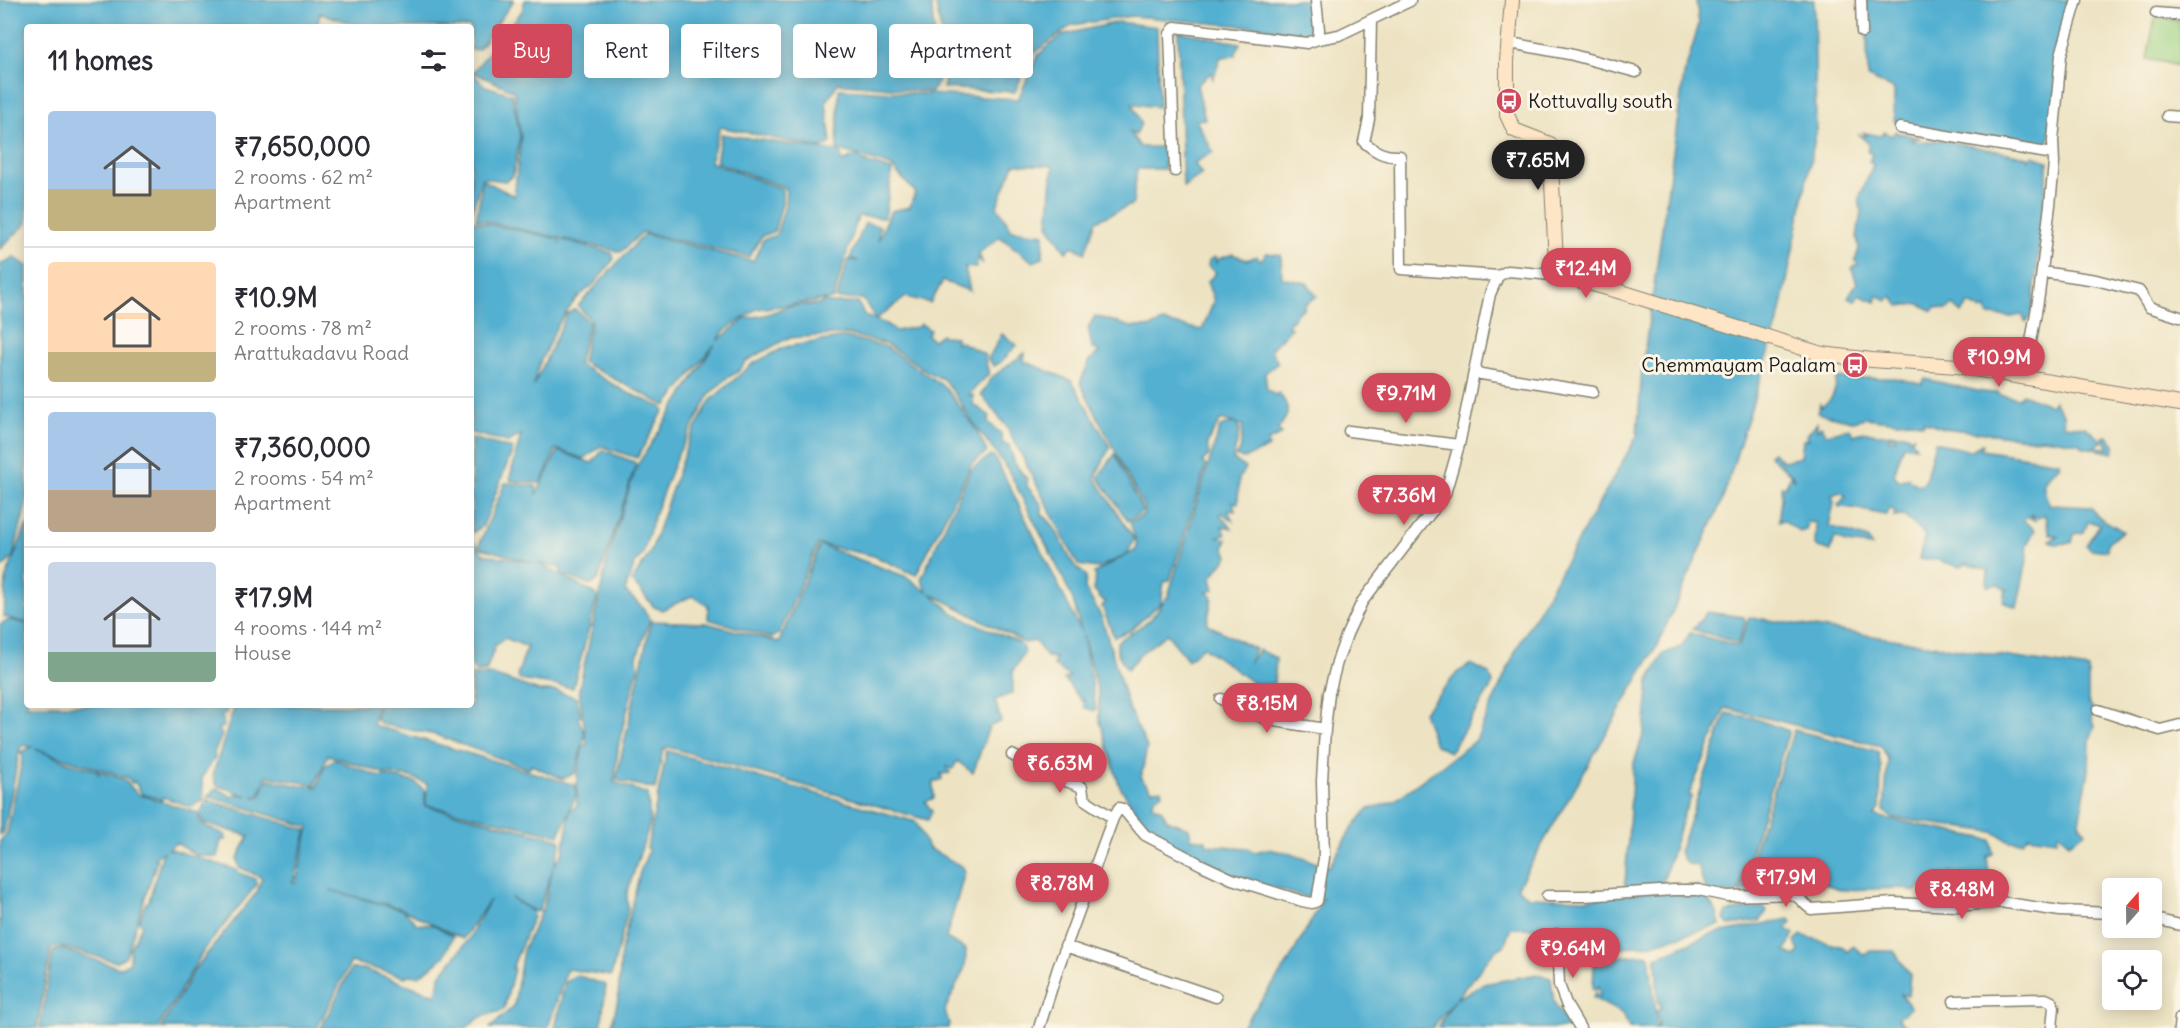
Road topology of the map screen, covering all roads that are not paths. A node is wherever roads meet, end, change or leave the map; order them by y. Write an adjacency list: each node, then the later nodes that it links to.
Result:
1 (1316, 0): 10 (street)
2 (1512, 0): 11 (main road)
3 (1861, 0): 9 (street)
4 (2077, 0): 16 (street)
5 (1410, 1): 8 (street)
6 (2156, 13): 7 (street)
7 (2180, 15)
8 (1371, 21): 10 (street); 19 (street)
9 (1862, 32)
10 (1318, 39): 17 (street)
11 (1510, 43): 12 (street); 20 (main road)
12 (1636, 72)
13 (2167, 116): 14 (street)
14 (2180, 117)
15 (1900, 128): 16 (street)
16 (2053, 153): 18 (street)
17 (1175, 171)
18 (2042, 272): 21 (street); 23 (street)
19 (1498, 276): 20 (street); 22 (street)
20 (1563, 276): 23 (main road)
21 (2180, 317)
22 (1475, 373): 24 (street); 27 (street)
23 (2025, 376): 25 (main road)
24 (1593, 392)
25 (2180, 404)
26 (1349, 431): 27 (street)
27 (1459, 446): 31 (street)
28 (1221, 699): 31 (street)
29 (2098, 710): 30 (street)
30 (2180, 725)
31 (1325, 729): 33 (street)
32 (1012, 755): 33 (street)
33 (1113, 819): 39 (street)
34 (1547, 896): 35 (street)
35 (2102, 913)
36 (2162, 921): 37 (street)
37 (2180, 925)
38 (1557, 934): 44 (street)
39 (1065, 946): 40 (street); 43 (street)
40 (1216, 997)
41 (1954, 1001): 45 (street)
42 (2180, 1018): 46 (street)
43 (1039, 1028)
44 (1581, 1028)
45 (2052, 1028)
46 (2179, 1028)

